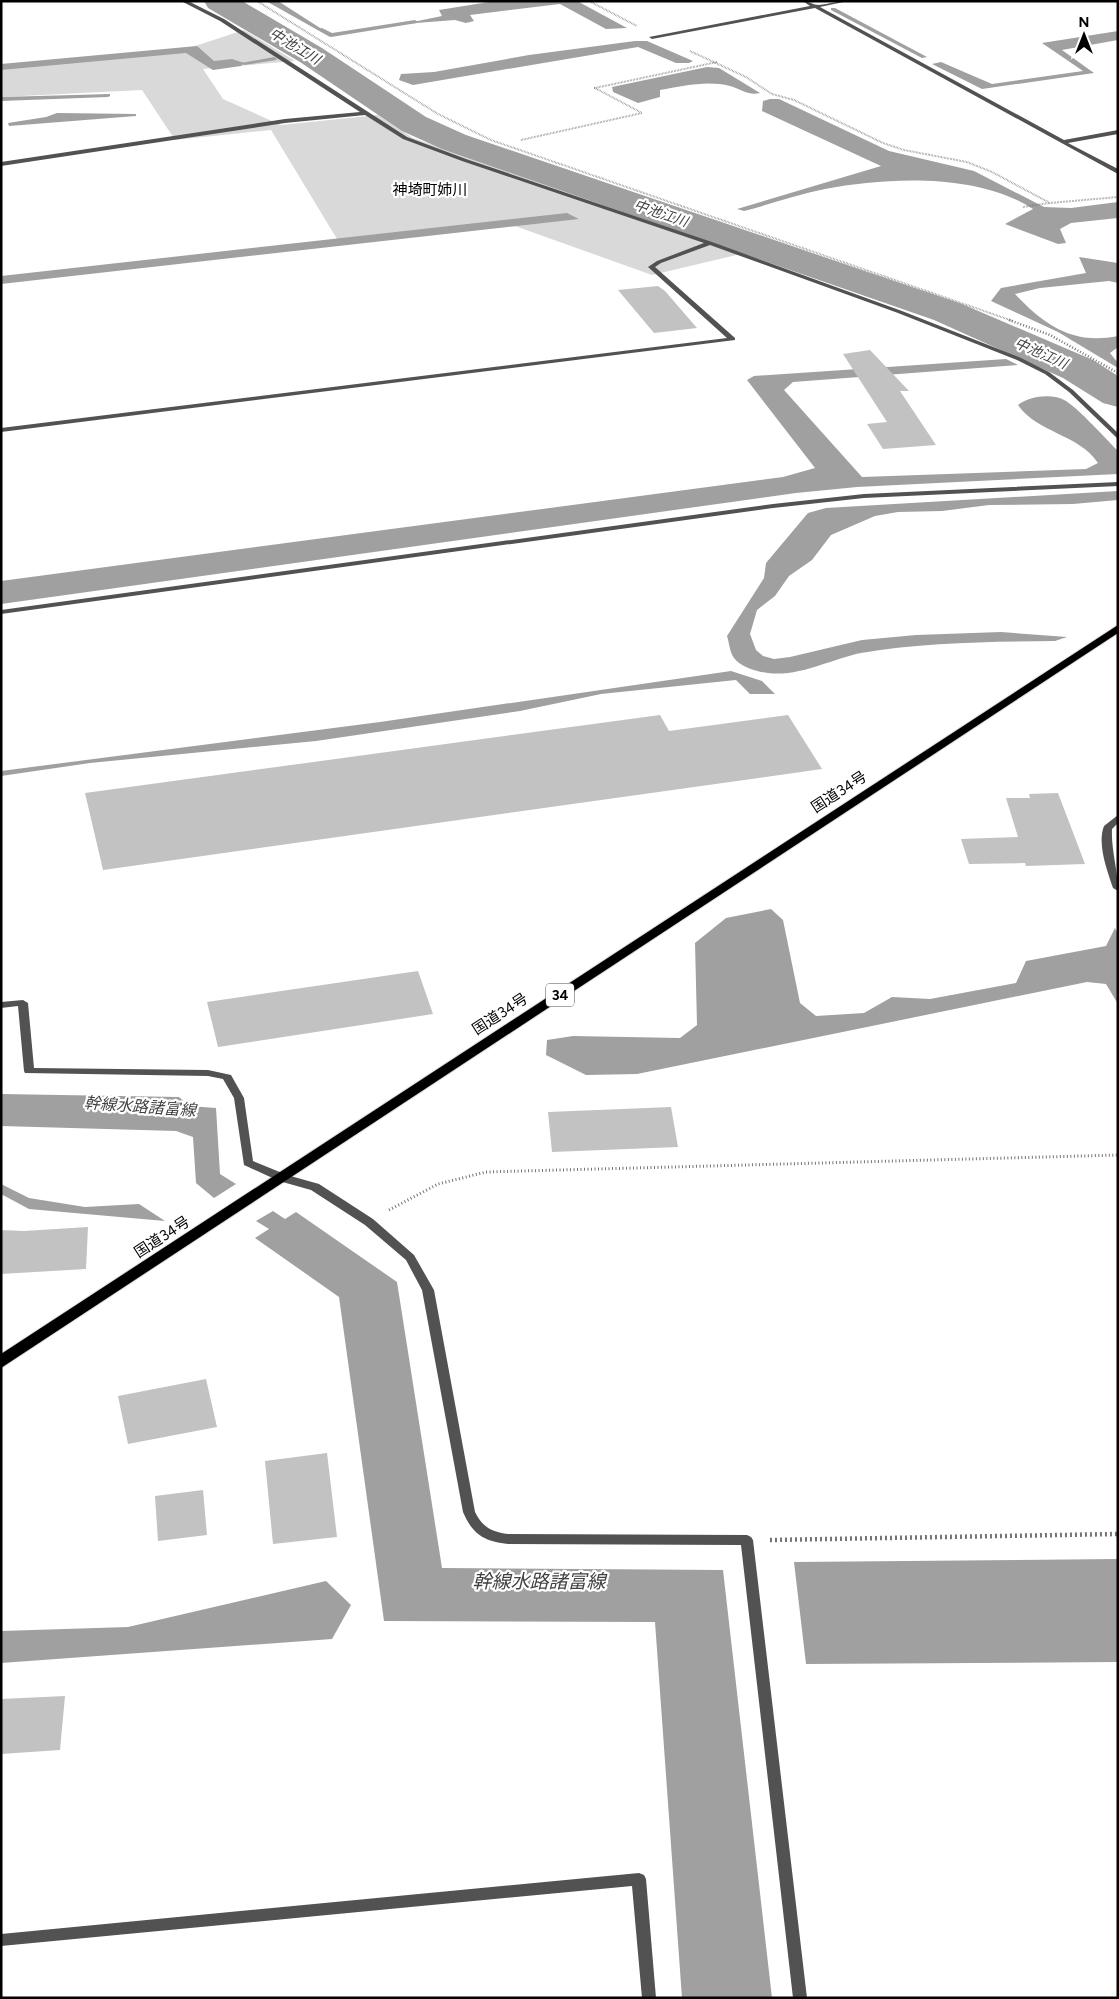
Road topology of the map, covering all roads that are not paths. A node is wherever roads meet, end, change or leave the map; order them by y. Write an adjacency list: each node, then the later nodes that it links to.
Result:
1 (183, 1): 6 (street)
2 (805, 1): 4 (street)
3 (846, 1): 4 (street)
4 (816, 7): 5 (street); 8 (street)
5 (652, 36)
6 (364, 113): 9 (street); 11 (street)
7 (1118, 132): 8 (street)
8 (1062, 142): 10 (street)
9 (1, 164)
10 (1118, 172)
11 (710, 243): 12 (street); 13 (street)
12 (1, 430)
13 (1118, 437)
14 (1118, 484): 15 (street)
15 (1, 612)
16 (1118, 628): 20 (highway, 国道34号 / 34)
17 (1118, 818): 18 (street)
18 (1118, 888)
19 (1, 1005): 20 (street)
20 (283, 1178): 21 (highway, 国道34号 / 34); 24 (street)
21 (1, 1362)
22 (1, 1940): 23 (street)
23 (649, 1998)
24 (800, 1998)

